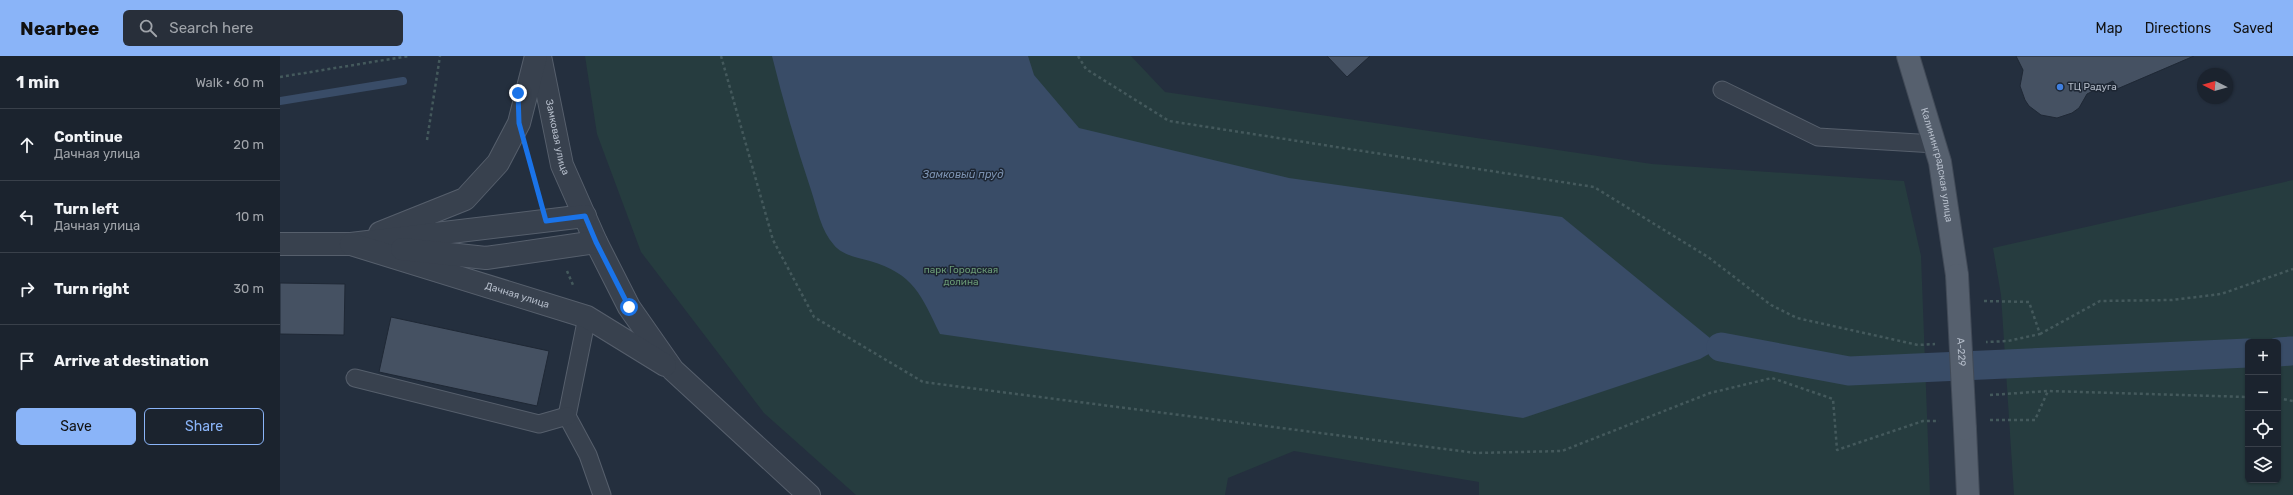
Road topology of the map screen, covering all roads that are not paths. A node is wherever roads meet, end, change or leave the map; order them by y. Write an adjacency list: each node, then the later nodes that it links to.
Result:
1 (536, 56): 9 (street, Дачная улица)
2 (540, 56): 6 (street, Замковая улица)
3 (1908, 56): 5 (main road, Калининградская улица / А-229)
4 (1722, 90): 5 (lane)
5 (1935, 144): 10 (main road, Калининградская улица / А-229)
6 (585, 216): 7 (street, Дачная улица); 9 (street, Дачная улица)
7 (596, 242): 9 (street, Дачная улица); 12 (street, Дачная улица)
8 (280, 244): 9 (street, Дачная улица)
9 (351, 244): 11 (street, Дачная улица)
10 (1957, 275): 17 (main road, А-229 / А-229, bridge)
11 (587, 317): 12 (street, Дачная улица); 14 (lane)
12 (673, 370): 16 (street, Дачная улица)
13 (355, 378): 14 (lane)
14 (567, 416): 15 (lane)
15 (602, 495)
16 (809, 495)
17 (1968, 495)

